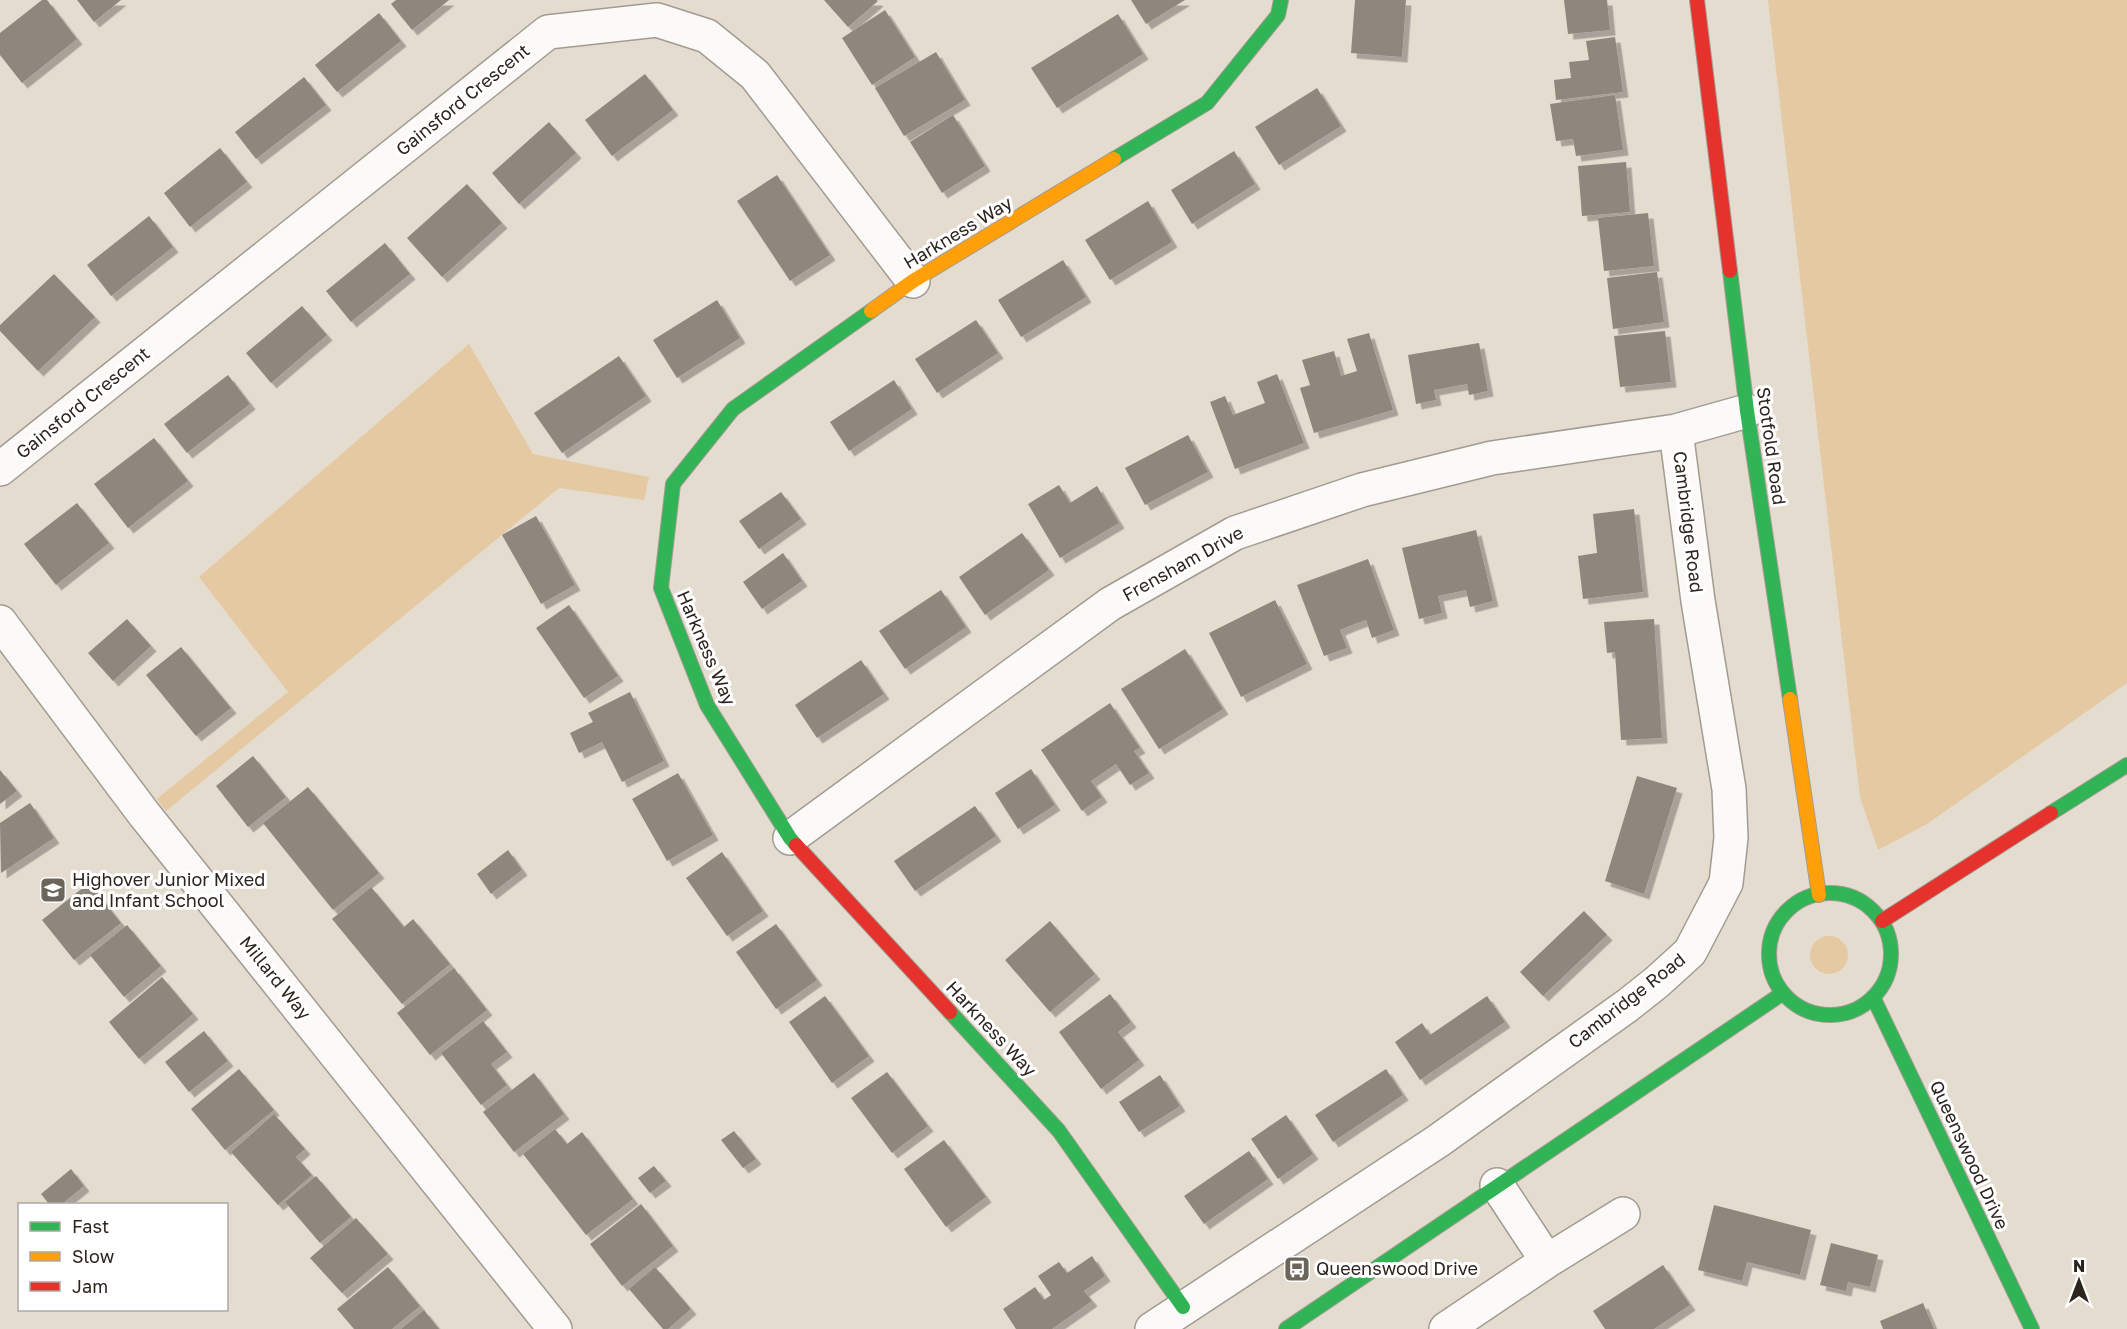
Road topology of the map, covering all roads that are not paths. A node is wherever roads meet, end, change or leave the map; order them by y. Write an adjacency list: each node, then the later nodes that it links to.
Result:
1 (1281, 0): 3 (street, Harkness Way)
2 (1697, 0): 4 (street, Stotfold Road)
3 (913, 282): 6 (street, Gainsford Crescent); 9 (street, Harkness Way)
4 (1747, 411): 5 (street, Frensham Drive); 10 (street, Stotfold Road)
5 (1676, 431): 9 (street, Frensham Drive); 17 (street, Cambridge Road)
6 (0, 469)
7 (0, 622): 18 (street, Millard Way)
8 (2127, 765): 11 (street)
9 (790, 838): 17 (street, Harkness Way)
10 (1819, 895): 11 (street); 12 (street)
11 (1882, 921): 13 (street)
12 (1783, 993): 13 (street); 14 (street)
13 (1873, 998): 22 (street, Queenswood Drive)
14 (1497, 1185): 16 (street); 20 (street)
15 (1623, 1214): 16 (street)
16 (1547, 1261): 21 (street)
17 (1183, 1307): 19 (street, Cambridge Road)
18 (555, 1329)
19 (1152, 1329)
20 (1286, 1329)
21 (1446, 1329)
22 (2032, 1329)

